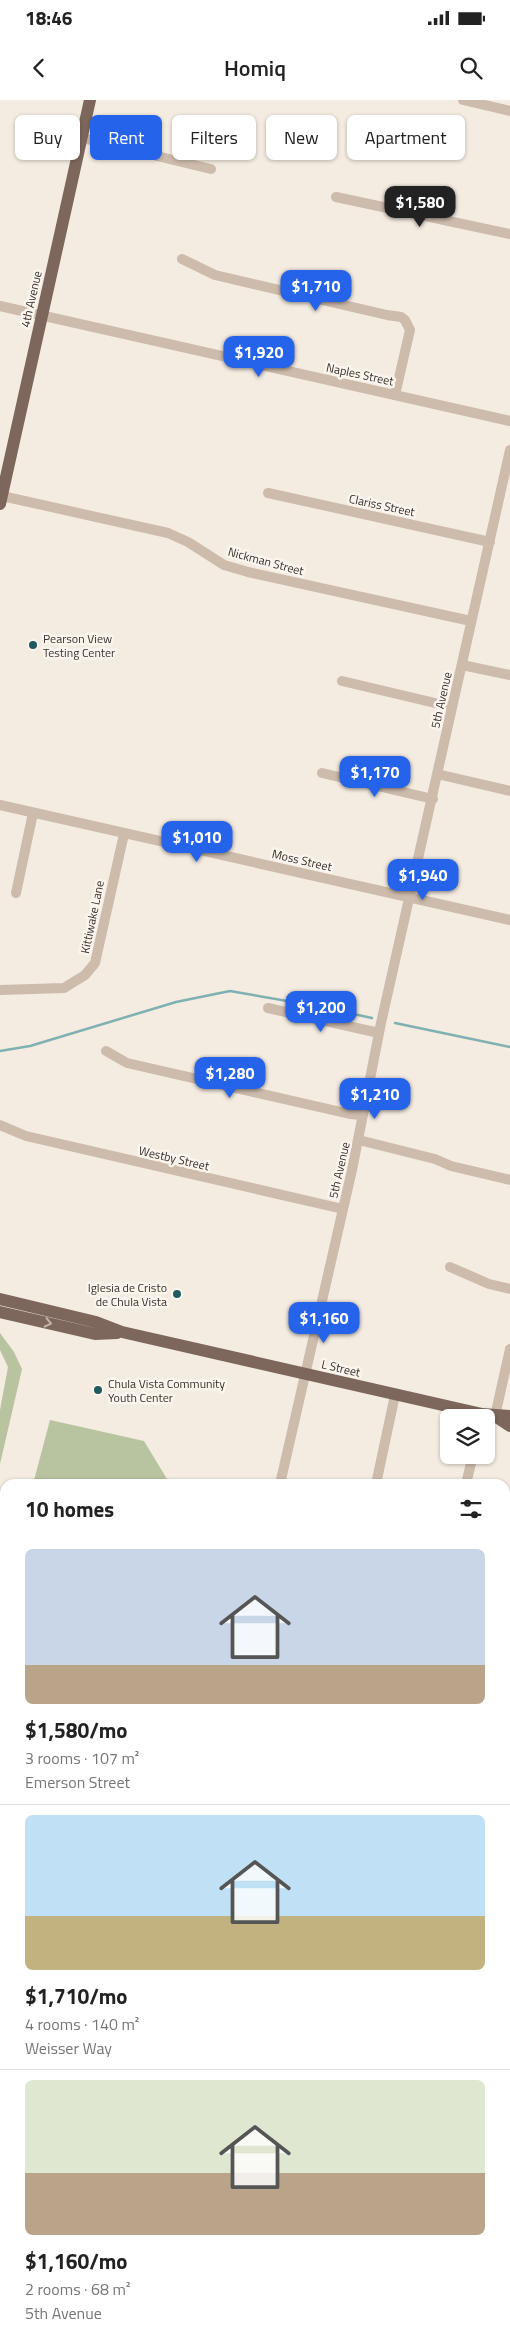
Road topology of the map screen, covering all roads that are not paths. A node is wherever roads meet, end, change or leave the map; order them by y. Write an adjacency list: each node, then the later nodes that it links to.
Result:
1 (90, 100): 4 (main road, 4th Avenue)
2 (463, 100): 3 (street)
3 (510, 110)
4 (82, 138): 5 (street); 10 (main road, 4th Avenue)
5 (211, 169)
6 (336, 197): 7 (street)
7 (510, 234)
8 (182, 259): 11 (street)
9 (0, 306): 10 (street, Naples Street)
10 (41, 315): 11 (street, Naples Street); 15 (main road, 4th Avenue)
11 (395, 395): 12 (street, Naples Street)
12 (510, 421)
13 (510, 450): 16 (street, 5th Avenue)
14 (268, 493): 16 (street, Clariss Street)
15 (1, 500): 17 (street, Nickman Street)
16 (490, 542): 17 (street, 5th Avenue)
17 (471, 621): 18 (street, 5th Avenue)
18 (462, 664): 19 (street); 21 (street, 5th Avenue)
19 (510, 675)
20 (342, 681): 21 (street)
21 (452, 707): 23 (street, 5th Avenue)
22 (322, 773): 25 (street)
23 (437, 774): 24 (street); 25 (street, 5th Avenue)
24 (510, 791)
25 (433, 799): 30 (street, 5th Avenue)
26 (0, 805): 27 (street, Moss Street)
27 (33, 813): 28 (street, Moss Street); 29 (street)
28 (124, 834): 30 (street, Moss Street); 32 (street, Kittiwake Lane)
29 (16, 893)
30 (411, 898): 31 (street, Moss Street); 34 (street, 5th Avenue)
31 (510, 920)
32 (0, 990)
33 (268, 1008): 34 (street)
34 (379, 1033): 36 (street, 5th Avenue)
35 (106, 1051): 36 (street)
36 (363, 1115): 38 (street, 5th Avenue)
37 (0, 1125): 40 (street, Westby Street)
38 (359, 1140): 39 (street); 40 (street, 5th Avenue)
39 (510, 1180)
40 (343, 1209): 47 (street, 5th Avenue)
41 (450, 1266): 42 (street)
42 (510, 1289)
43 (0, 1300): 45 (main road, L Street)
44 (0, 1312): 45 (main road, L Street, one-way to 45)
45 (122, 1332): 47 (main road, L Street)
46 (510, 1349): 50 (street)
47 (304, 1374): 48 (main road, L Street); 56 (street, 5th Avenue)
48 (395, 1395): 49 (main road, L Street); 57 (street)
49 (456, 1409)
50 (489, 1409)
51 (495, 1416): 52 (main road, L Street)
52 (510, 1416)
53 (495, 1420): 54 (main road, L Street)
54 (510, 1426)
55 (471, 1464): 58 (street)
56 (281, 1479)
57 (377, 1479)
58 (467, 1479)

